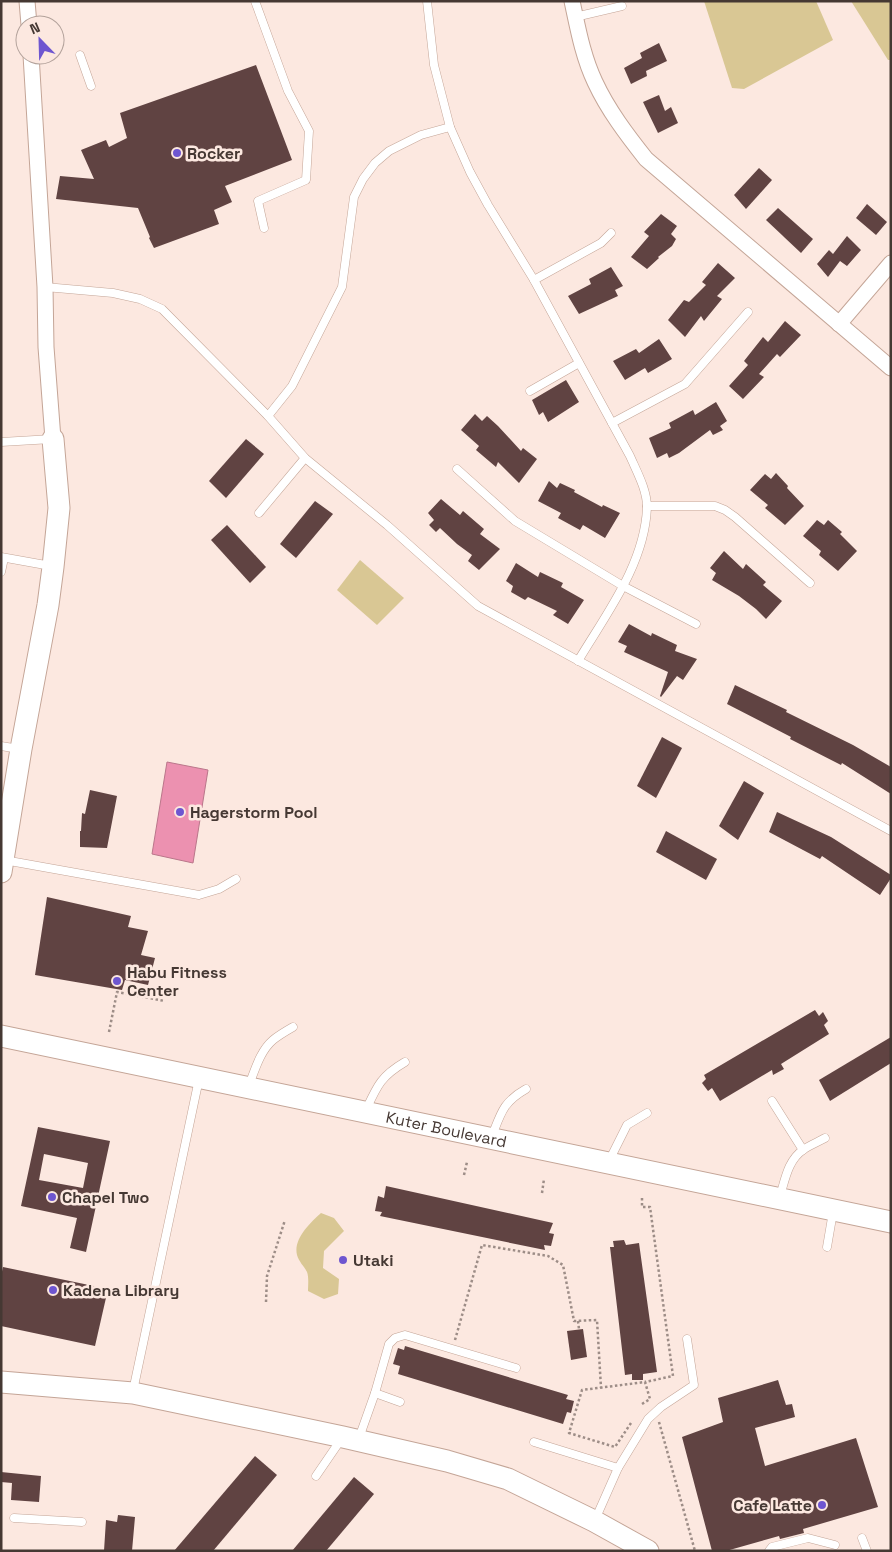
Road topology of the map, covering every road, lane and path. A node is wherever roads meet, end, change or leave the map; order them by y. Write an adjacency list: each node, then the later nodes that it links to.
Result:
1 (27, 1): 6 (street)
2 (254, 1): 12 (lane)
3 (427, 1): 11 (lane)
4 (572, 1): 7 (street)
5 (622, 6): 7 (lane)
6 (28, 15)
7 (575, 16): 18 (street)
8 (80, 55): 10 (lane)
9 (32, 65): 16 (street)
10 (91, 86)
11 (450, 127): 15 (lane); 22 (lane)
12 (264, 228)
13 (610, 233): 15 (lane)
14 (891, 263): 18 (street)
15 (534, 280): 19 (lane)
16 (45, 288): 22 (lane); 24 (street)
17 (748, 312): 23 (lane)
18 (839, 324): 20 (street)
19 (579, 362): 21 (lane); 23 (lane)
20 (891, 368)
21 (530, 391)
22 (268, 416): 26 (lane)
23 (612, 423): 28 (lane)
24 (53, 439): 25 (lane); 31 (street)
25 (1, 442)
26 (305, 458): 29 (lane); 36 (lane)
27 (457, 469): 34 (lane)
28 (647, 506): 33 (lane); 34 (lane)
29 (259, 513)
30 (2, 558): 31 (lane); 32 (lane)
31 (53, 567): 37 (street)
32 (1, 572)
33 (810, 583)
34 (623, 586): 35 (lane); 36 (lane)
35 (696, 624)
36 (578, 661): 38 (lane)
37 (11, 748): 39 (street)
38 (891, 831)
39 (3, 866): 40 (lane)
40 (236, 879)
41 (165, 1002): 43 (path)
42 (293, 1027): 47 (lane)
43 (109, 1032)
44 (1, 1036): 46 (street, Kuter Boulevard)
45 (405, 1062): 50 (lane)
46 (199, 1077): 47 (street, Kuter Boulevard); 75 (lane)
47 (248, 1087): 50 (street, Kuter Boulevard)
48 (526, 1089): 52 (lane)
49 (772, 1101): 54 (lane)
50 (365, 1112): 52 (street, Kuter Boulevard)
51 (647, 1113): 56 (lane)
52 (492, 1138): 56 (street, Kuter Boulevard)
53 (825, 1138): 54 (lane)
54 (803, 1150): 61 (lane)
55 (467, 1162): 57 (path)
56 (608, 1162): 61 (street, Kuter Boulevard)
57 (464, 1175)
58 (544, 1179): 59 (path)
59 (542, 1193)
60 (642, 1198): 73 (path)
61 (779, 1198): 62 (street, Kuter Boulevard)
62 (834, 1210): 64 (street, Kuter Boulevard); 65 (lane)
63 (285, 1220): 66 (path)
64 (891, 1222)
65 (827, 1247)
66 (266, 1302)
67 (578, 1321): 68 (path); 70 (path); 74 (path)
68 (579, 1330)
69 (687, 1339): 85 (lane)
70 (453, 1350): 71 (lane); 76 (lane)
71 (516, 1368)
72 (1, 1382): 75 (street)
73 (645, 1382): 74 (path); 77 (path)
74 (601, 1388): 82 (path)
75 (132, 1393): 83 (street)
76 (375, 1393): 78 (lane); 83 (lane)
77 (650, 1398): 79 (path); 80 (path)
78 (400, 1402)
79 (652, 1403)
80 (642, 1404)
81 (658, 1418): 93 (path)
82 (631, 1423)
83 (351, 1439): 86 (lane); 89 (street)
84 (534, 1442): 85 (lane)
85 (618, 1468): 89 (lane)
86 (316, 1476)
87 (14, 1518): 88 (lane)
88 (82, 1522)
89 (594, 1522): 92 (street)
90 (862, 1538): 95 (lane)
91 (835, 1545): 94 (lane)
92 (648, 1551)
93 (695, 1551)
94 (769, 1551)
95 (866, 1551)

